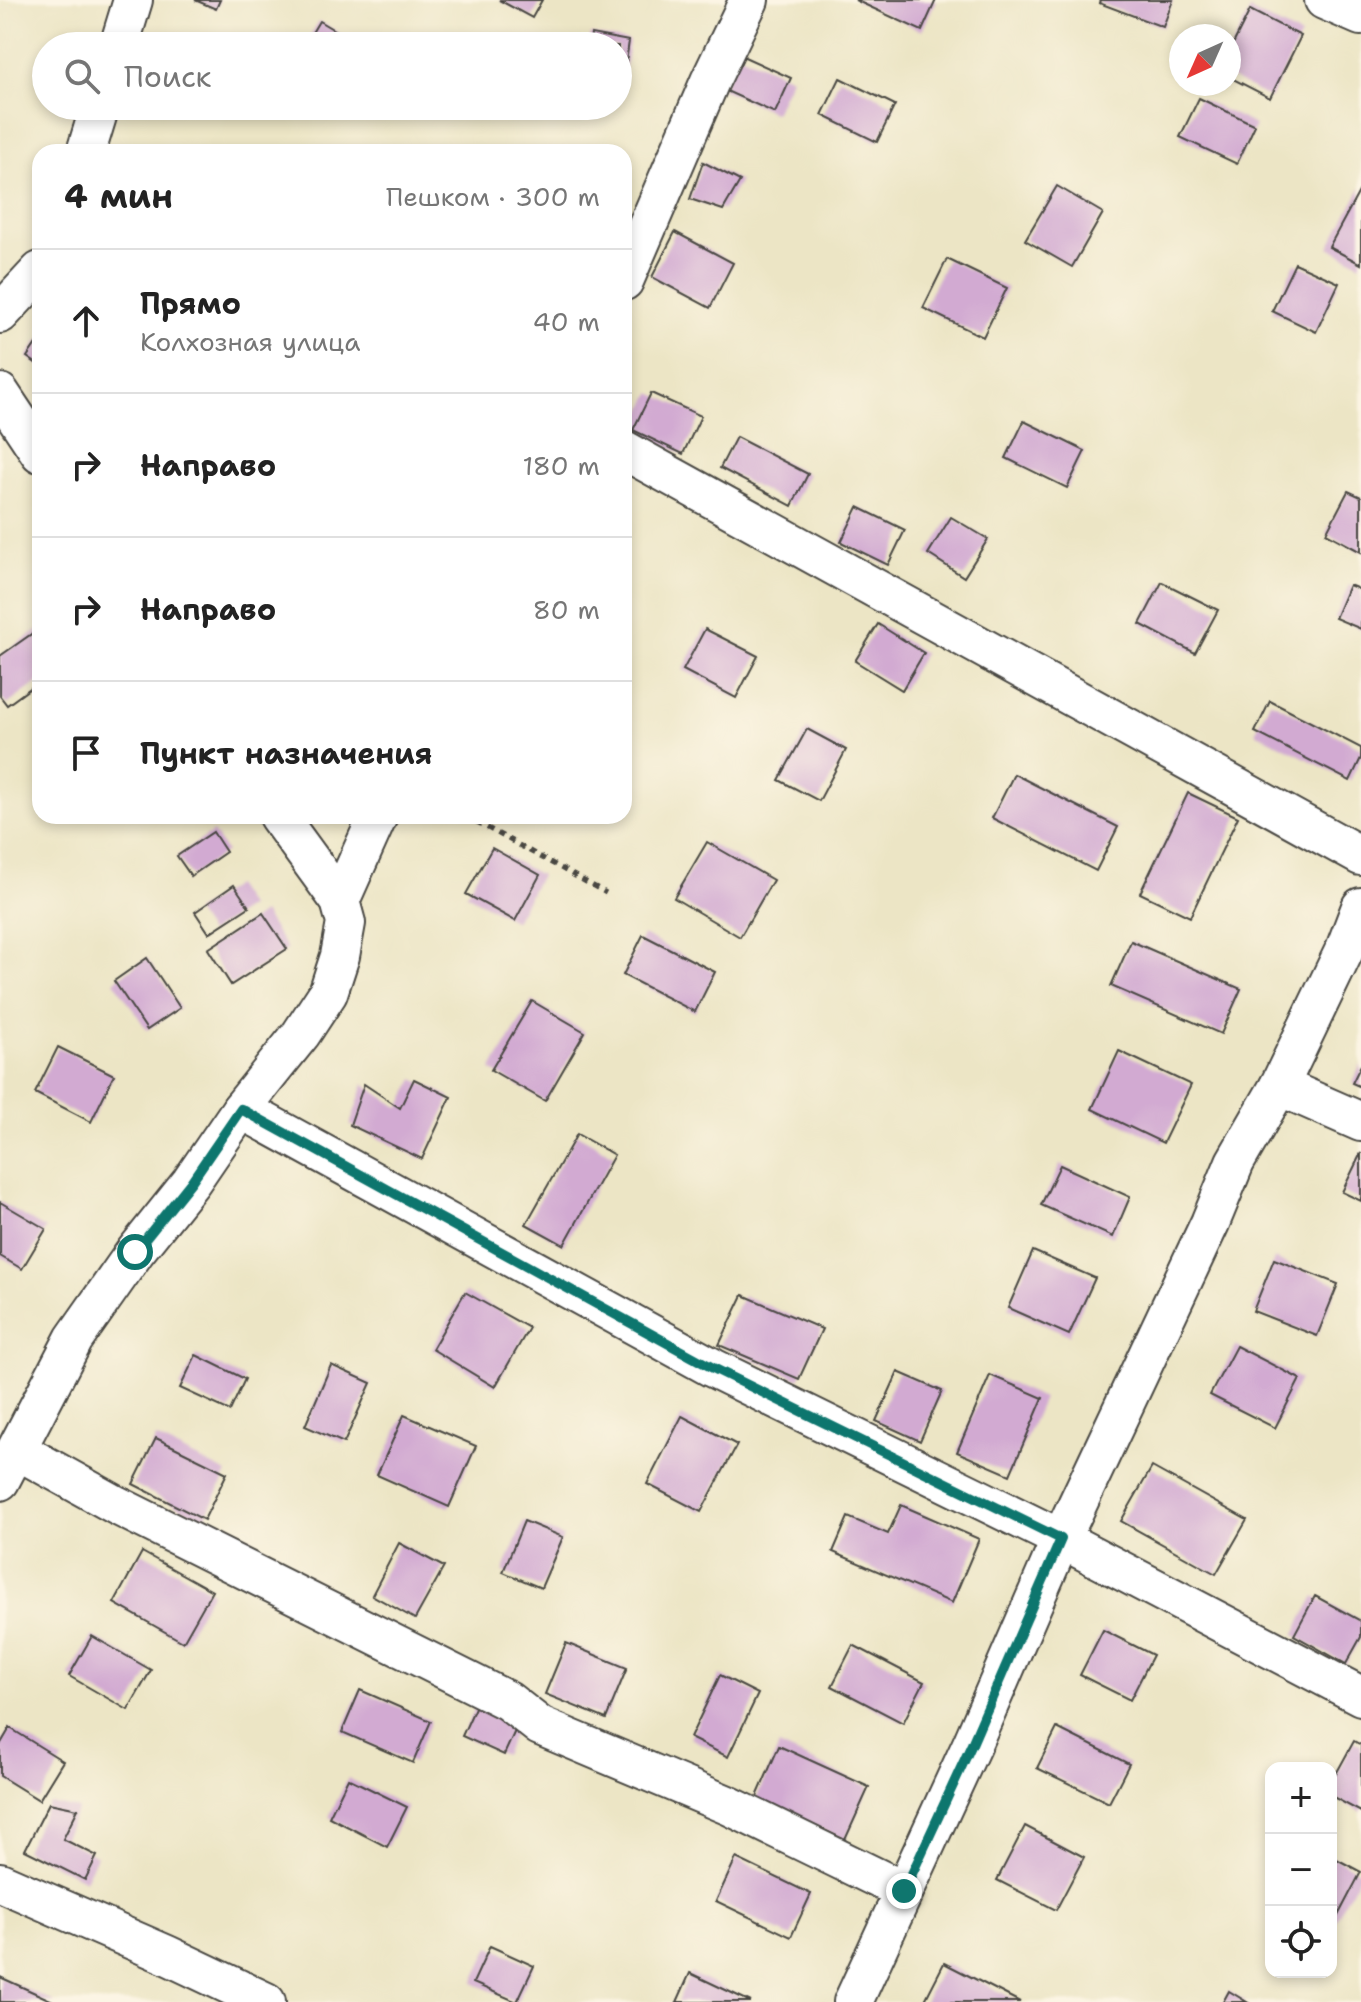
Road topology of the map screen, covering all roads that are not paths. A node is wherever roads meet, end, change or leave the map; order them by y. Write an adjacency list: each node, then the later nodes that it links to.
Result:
1 (133, 0): 5 (street)
2 (749, 0): 8 (street)
3 (1324, 0): 4 (street)
4 (1361, 16)
5 (123, 32)
6 (96, 120): 7 (street)
7 (88, 144)
8 (632, 262)
9 (32, 280): 10 (street)
10 (0, 314)
11 (0, 393): 12 (street)
12 (32, 441)
13 (632, 454): 16 (street)
14 (284, 824): 17 (street)
15 (374, 824): 17 (street)
16 (1361, 856)
17 (340, 901): 20 (street)
18 (1361, 907): 19 (street)
19 (1279, 1086): 21 (street); 23 (street)
20 (241, 1109): 22 (street); 23 (street)
21 (1361, 1122)
22 (8, 1465): 26 (street)
23 (1061, 1539): 24 (street); 26 (street)
24 (1361, 1696)
25 (0, 1882): 27 (street)
26 (904, 1891): 28 (street)
27 (266, 2002)
28 (853, 2002)

